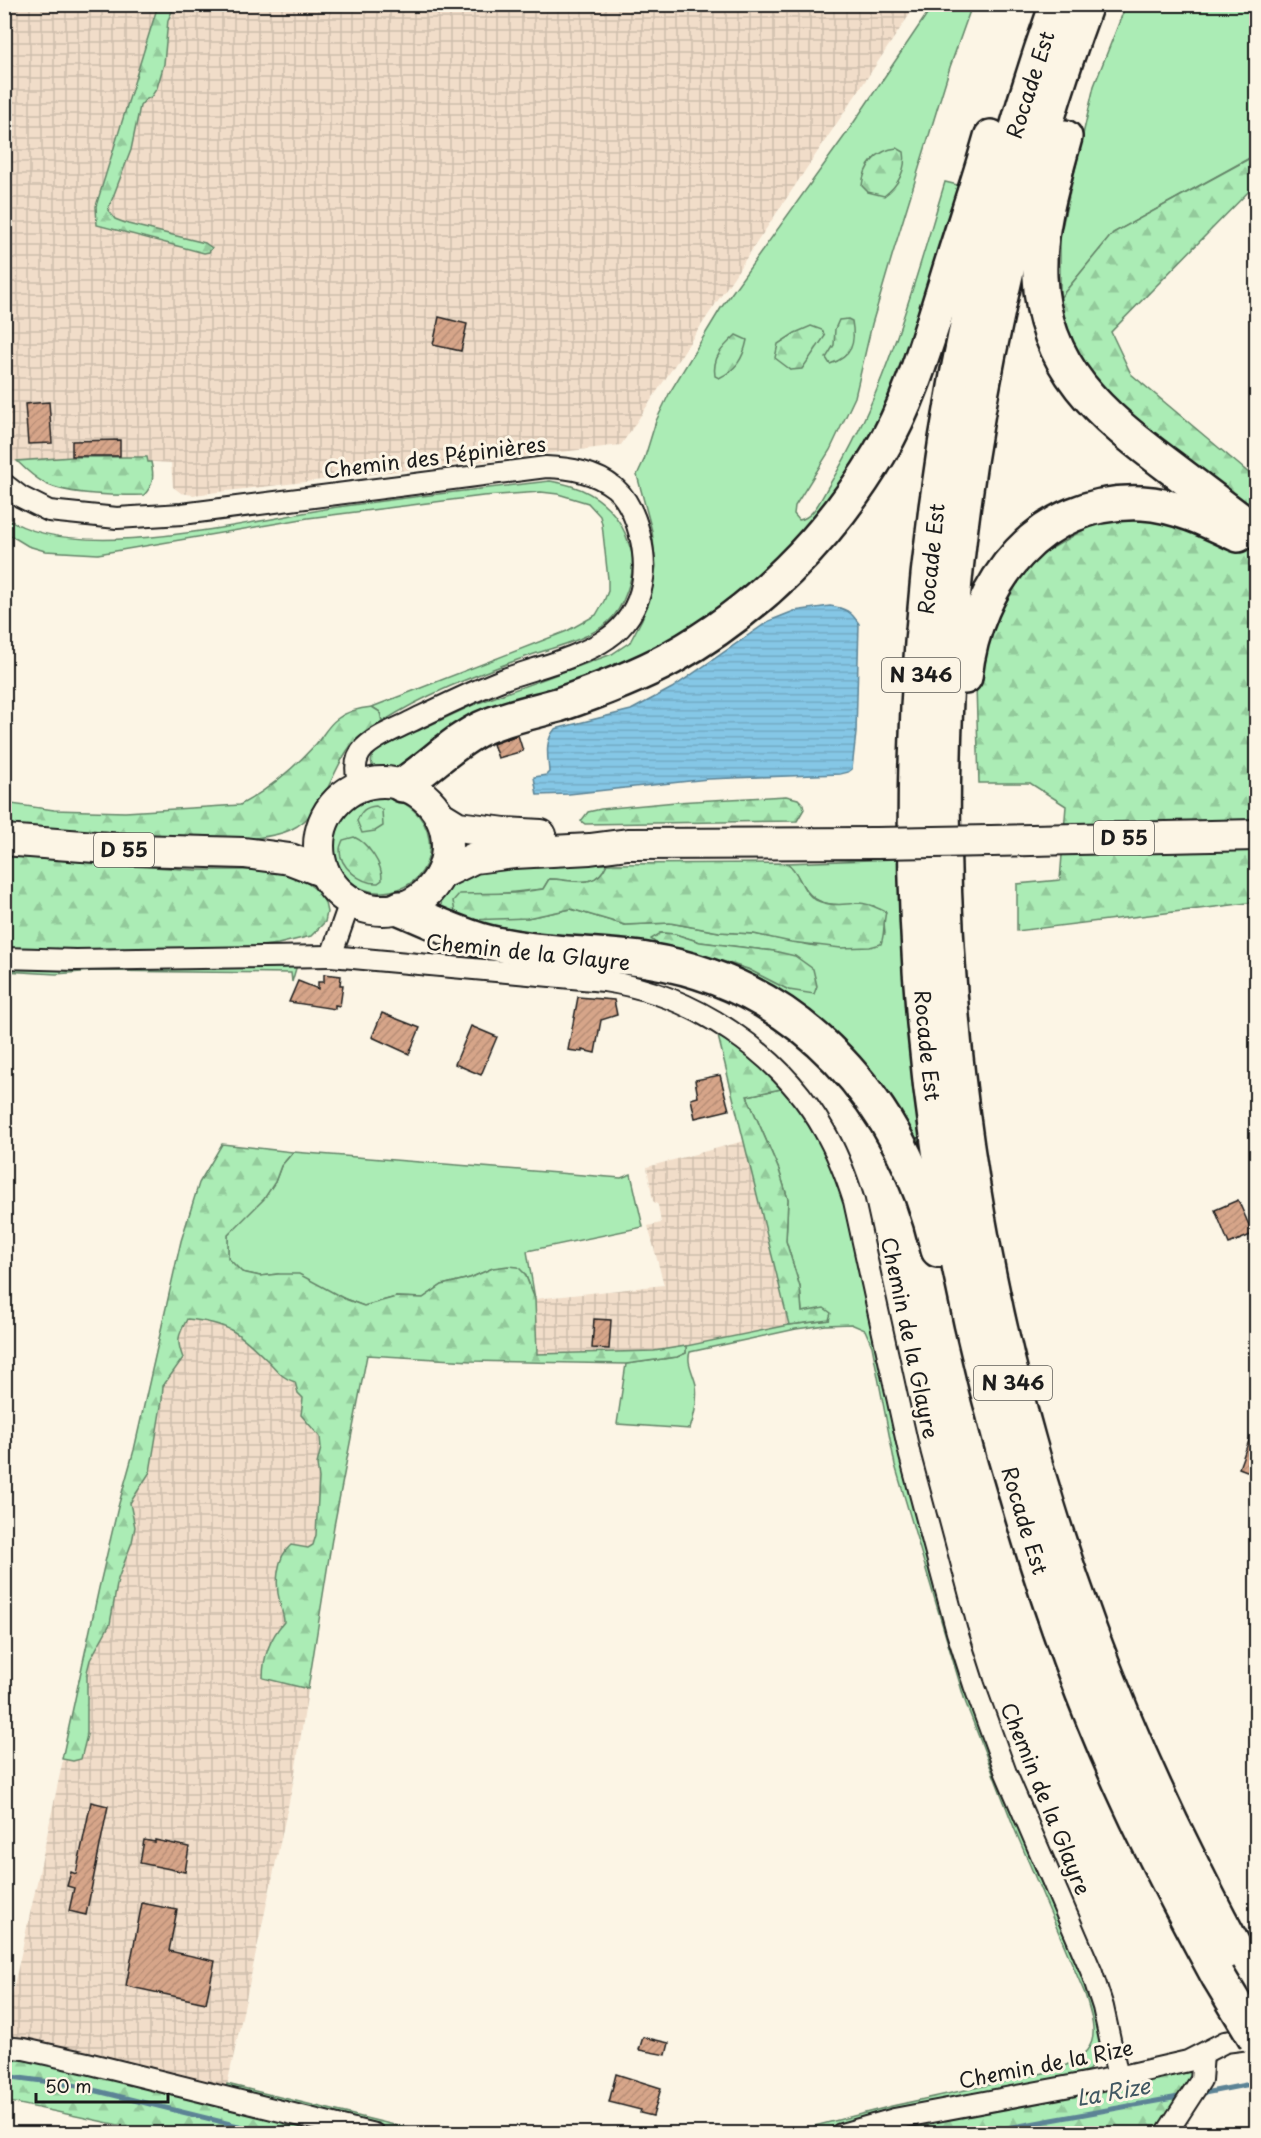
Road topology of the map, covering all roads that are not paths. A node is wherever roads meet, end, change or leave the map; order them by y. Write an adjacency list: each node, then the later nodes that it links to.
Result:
1 (1039, 4): 9 (highway)
2 (1057, 4): 23 (highway, Rocade Est / N 346)
3 (1086, 4): 8 (highway, Rocade Est / N 346)
4 (1103, 4): 6 (highway)
5 (4, 484): 10 (street, Chemin des Pépinières)
6 (1257, 532)
7 (1257, 548): 8 (highway)
8 (944, 761): 24 (highway, Rocade Est / N 346)
9 (402, 785): 10 (main road); 11 (main road)
10 (360, 786): 12 (main road)
11 (440, 816): 15 (main road, D 55); 18 (main road)
12 (325, 818): 16 (main road, D 55); 17 (main road)
13 (1257, 835): 15 (main road, D 55, bridge)
14 (4, 840): 16 (main road, D 55)
15 (628, 843): 18 (main road, D 55)
16 (244, 853): 17 (main road, D 55)
17 (324, 872): 19 (main road)
18 (441, 874): 20 (main road)
19 (350, 902): 20 (main road); 21 (street)
20 (400, 908): 23 (highway)
21 (331, 956): 22 (street, Chemin de la Glayre); 29 (street, Chemin de la Glayre)
22 (4, 958)
23 (978, 1357): 24 (highway, Rocade Est / N 346)
24 (1240, 1975): 26 (highway, Rocade Est / N 346, bridge)
25 (1257, 2002): 26 (street)
26 (1246, 2040): 28 (street, Chemin de la Rize)
27 (4, 2047): 30 (street)
28 (1203, 2054): 29 (street, Chemin de la Rize); 32 (street)
29 (1118, 2077): 31 (street, Chemin de la Rize)
30 (374, 2133)
31 (841, 2133)
32 (1166, 2133)

